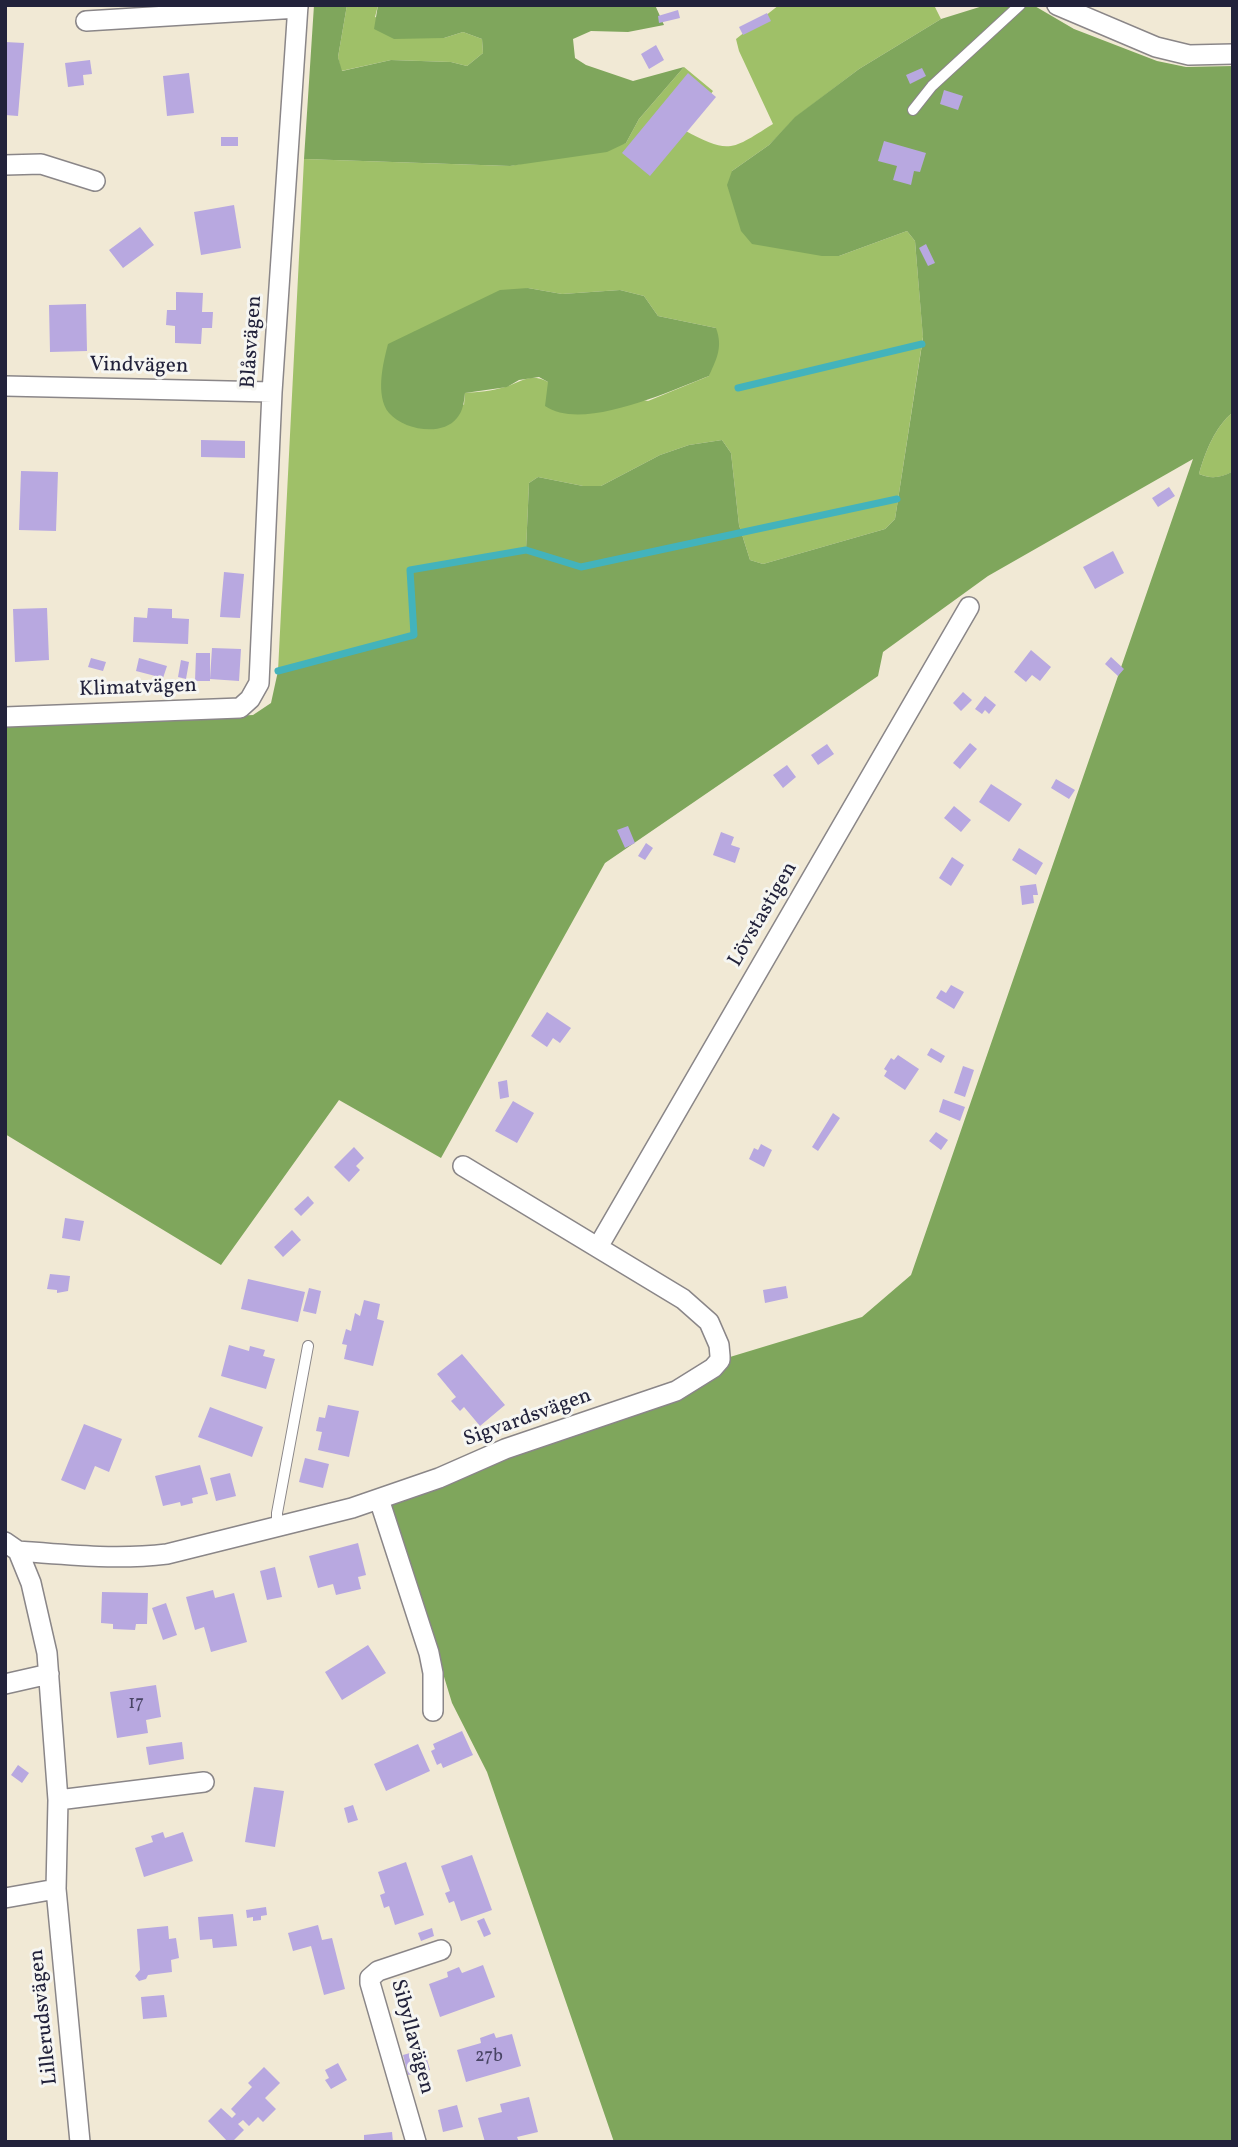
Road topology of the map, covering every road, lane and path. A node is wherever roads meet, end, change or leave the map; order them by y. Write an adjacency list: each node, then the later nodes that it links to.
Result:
1 (1020, 5): 6 (lane)
2 (1057, 5): 5 (street)
3 (298, 7): 4 (street); 10 (street, Blåsvägen)
4 (86, 21)
5 (1233, 54)
6 (913, 110)
7 (5, 165): 8 (street)
8 (95, 181)
9 (5, 386): 10 (street, Vindvägen)
10 (272, 393): 12 (street, Blåsvägen)
11 (969, 607): 15 (street, Lövstastigen)
12 (259, 683): 13 (street, Klimatvägen)
13 (5, 717)
14 (463, 1166): 15 (street, Sigvardsvägen)
15 (598, 1247): 17 (street, Sigvardsvägen)
16 (308, 1346): 18 (lane)
17 (379, 1499): 18 (street, Sigvardsvägen); 22 (street)
18 (277, 1527): 19 (street, Sigvardsvägen)
19 (12, 1546): 20 (street, Lillerudsvägen)
20 (49, 1674): 21 (street); 24 (street, Lillerudsvägen)
21 (5, 1684)
22 (433, 1711)
23 (204, 1782): 24 (street)
24 (58, 1800): 25 (street, Lillerudsvägen)
25 (56, 1889): 26 (street); 28 (street, Lillerudsvägen)
26 (5, 1898)
27 (440, 1950): 29 (street, Sibyllavägen)
28 (80, 2142)
29 (416, 2142)

